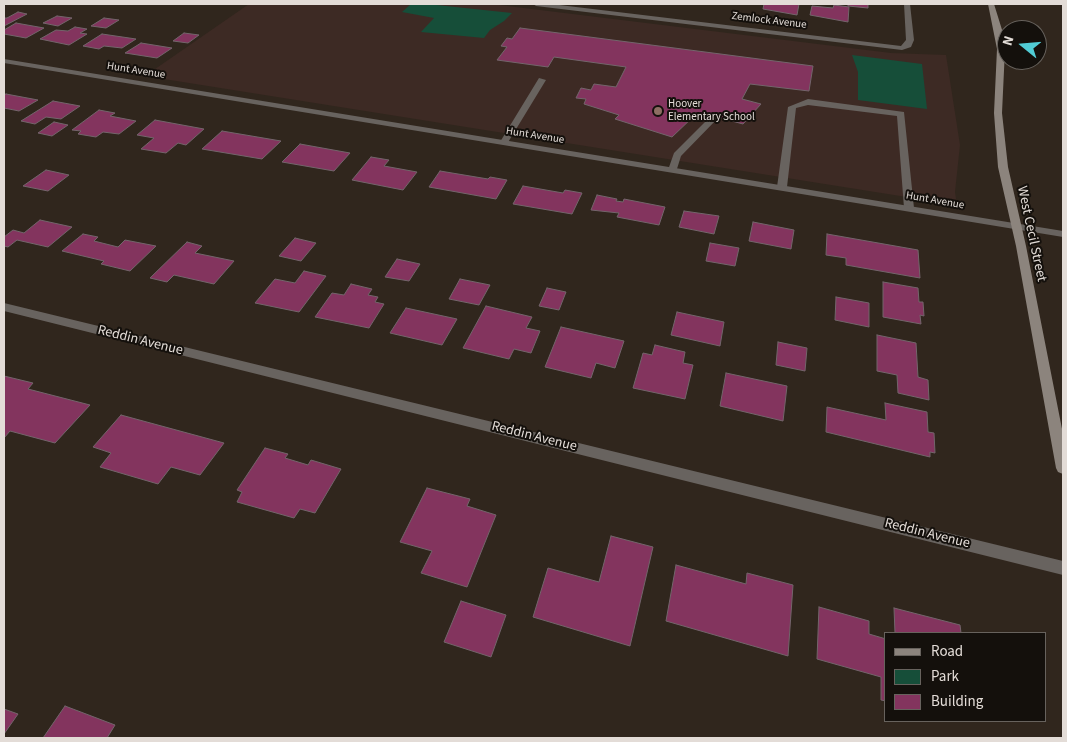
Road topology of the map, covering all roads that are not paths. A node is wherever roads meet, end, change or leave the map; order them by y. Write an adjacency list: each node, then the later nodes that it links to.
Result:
1 (536, 4): 2 (street, Zemlock Avenue)
2 (907, 4)
3 (991, 4): 11 (main road, West Cecil Street)
4 (4, 61): 7 (street, Hunt Avenue)
5 (542, 80): 7 (street)
6 (713, 119): 8 (street)
7 (504, 142): 8 (street, Hunt Avenue)
8 (673, 170): 9 (street, Hunt Avenue)
9 (782, 187): 10 (street, Hunt Avenue); 10 (street)
10 (908, 208): 11 (street, Hunt Avenue)
11 (1015, 226): 12 (street, Hunt Avenue); 14 (main road, West Cecil Street)
12 (1063, 234)
13 (4, 307): 15 (street, Reddin Avenue)
14 (1063, 468)
15 (1063, 568)

